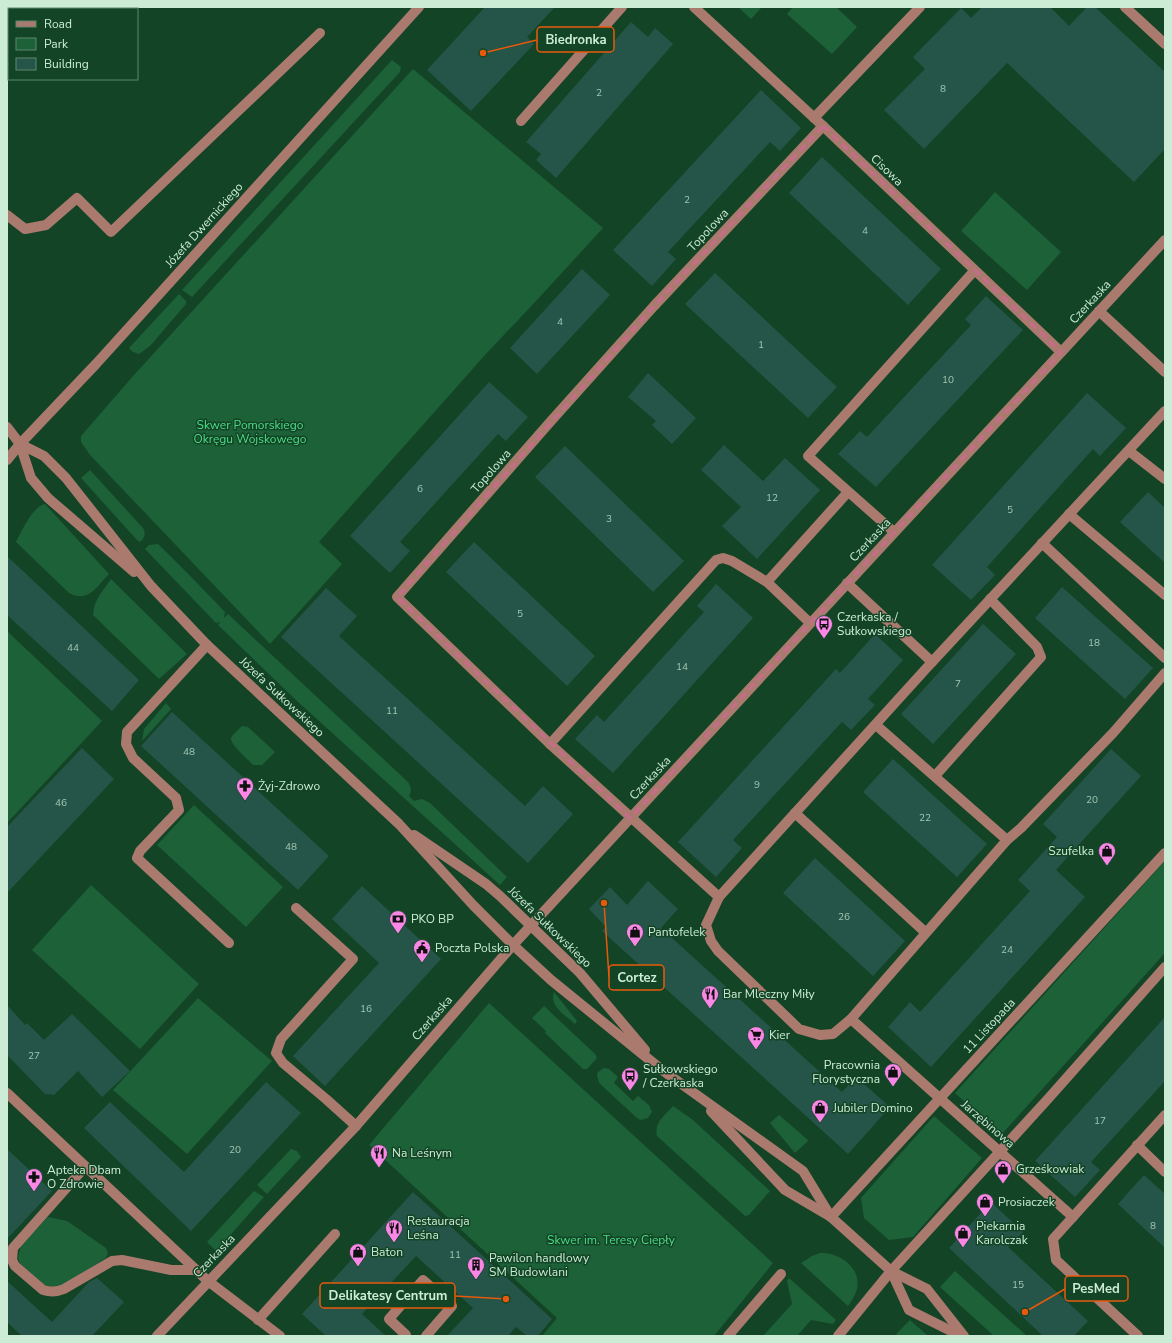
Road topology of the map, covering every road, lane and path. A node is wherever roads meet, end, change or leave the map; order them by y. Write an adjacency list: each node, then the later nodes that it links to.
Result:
1 (419, 7): 19 (street, Józefa Dwernickiego)
2 (622, 7): 9 (street)
3 (694, 7): 8 (street, Cisowa)
4 (920, 7): 8 (street)
5 (1126, 7): 7 (street)
6 (320, 33): 11 (street)
7 (1165, 44)
8 (814, 118): 10 (street, Cisowa)
9 (521, 121)
10 (823, 126): 13 (street, Cisowa); 38 (street, Topolowa)
11 (7, 215)
12 (1165, 240): 14 (street, Czerkaska)
13 (974, 271): 15 (street, Cisowa); 23 (street)
14 (1099, 311): 15 (street, Czerkaska); 16 (street)
15 (1061, 352): 25 (street, Czerkaska)
16 (1165, 372)
17 (1165, 411): 20 (street)
18 (7, 427): 19 (street, Józefa Sułkowskiego)
19 (20, 444): 21 (street, Józefa Dwernickiego); 29 (street, Józefa Sułkowskiego); 29 (street, Józefa Sułkowskiego)
20 (1129, 450): 22 (street); 24 (street)
21 (7, 460)
22 (1165, 479)
23 (848, 492): 25 (street); 27 (street)
24 (1069, 514): 26 (street); 30 (street)
25 (894, 532): 28 (street, Czerkaska)
26 (1042, 543): 31 (street); 34 (street)
27 (767, 582): 32 (street); 38 (street)
28 (847, 583): 32 (street, Czerkaska); 35 (street)
29 (151, 586): 33 (street, Józefa Sułkowskiego)
30 (1165, 595)
31 (990, 599): 35 (street); 39 (street)
32 (810, 623): 41 (street, Czerkaska)
33 (207, 645): 42 (street, Józefa Sułkowskiego); 49 (street)
34 (1165, 658)
35 (932, 662): 37 (street)
36 (1165, 673): 43 (street)
37 (876, 725): 39 (street); 40 (street)
38 (550, 744): 41 (street, Topolowa)
39 (935, 776): 43 (street)
40 (795, 813): 45 (street); 48 (street)
41 (630, 818): 45 (street, Topolowa); 47 (street, Czerkaska)
42 (399, 824): 47 (street, Józefa Sułkowskiego); 50 (street, Józefa Sułkowskiego)
43 (1007, 840): 48 (street)
44 (1165, 853): 56 (street, 11 Listopada)
45 (719, 898): 52 (street)
46 (296, 908): 58 (street)
47 (531, 925): 50 (street, Czerkaska); 53 (street, Józefa Sułkowskiego)
48 (926, 932): 52 (street)
49 (229, 943)
50 (513, 945): 53 (street, Józefa Sułkowskiego); 58 (street, Czerkaska)
51 (1165, 967): 60 (street)
52 (851, 1019): 56 (street, Jarzębinowa)
53 (662, 1070): 55 (street, Józefa Sułkowskiego)
54 (7, 1093): 61 (street)
55 (694, 1093): 63 (street, Józefa Sułkowskiego); 63 (street, Józefa Sułkowskiego)
56 (939, 1099): 60 (street, Jarzębinowa); 63 (street, 11 Listopada)
57 (1165, 1115): 59 (street)
58 (356, 1126): 69 (street, Czerkaska)
59 (1137, 1145): 62 (street); 64 (street)
60 (1000, 1151): 64 (street, Jarzębinowa); 67 (street)
61 (85, 1167): 66 (street); 66 (street)
62 (1165, 1172)
63 (831, 1217): 67 (street, Józefa Sułkowskiego)
64 (1073, 1217): 78 (street)
65 (335, 1234): 70 (street)
66 (196, 1270): 69 (street)
67 (891, 1271): 76 (street); 77 (street, Józefa Sułkowskiego); 77 (street, Józefa Sułkowskiego)
68 (781, 1274): 75 (street)
69 (208, 1281): 70 (street); 71 (street, Czerkaska)
70 (258, 1320): 72 (street)
71 (156, 1336)
72 (280, 1336)
73 (405, 1336): 74 (street)
74 (426, 1336)
75 (728, 1336)
76 (838, 1336)
77 (962, 1336)
78 (1138, 1336)

